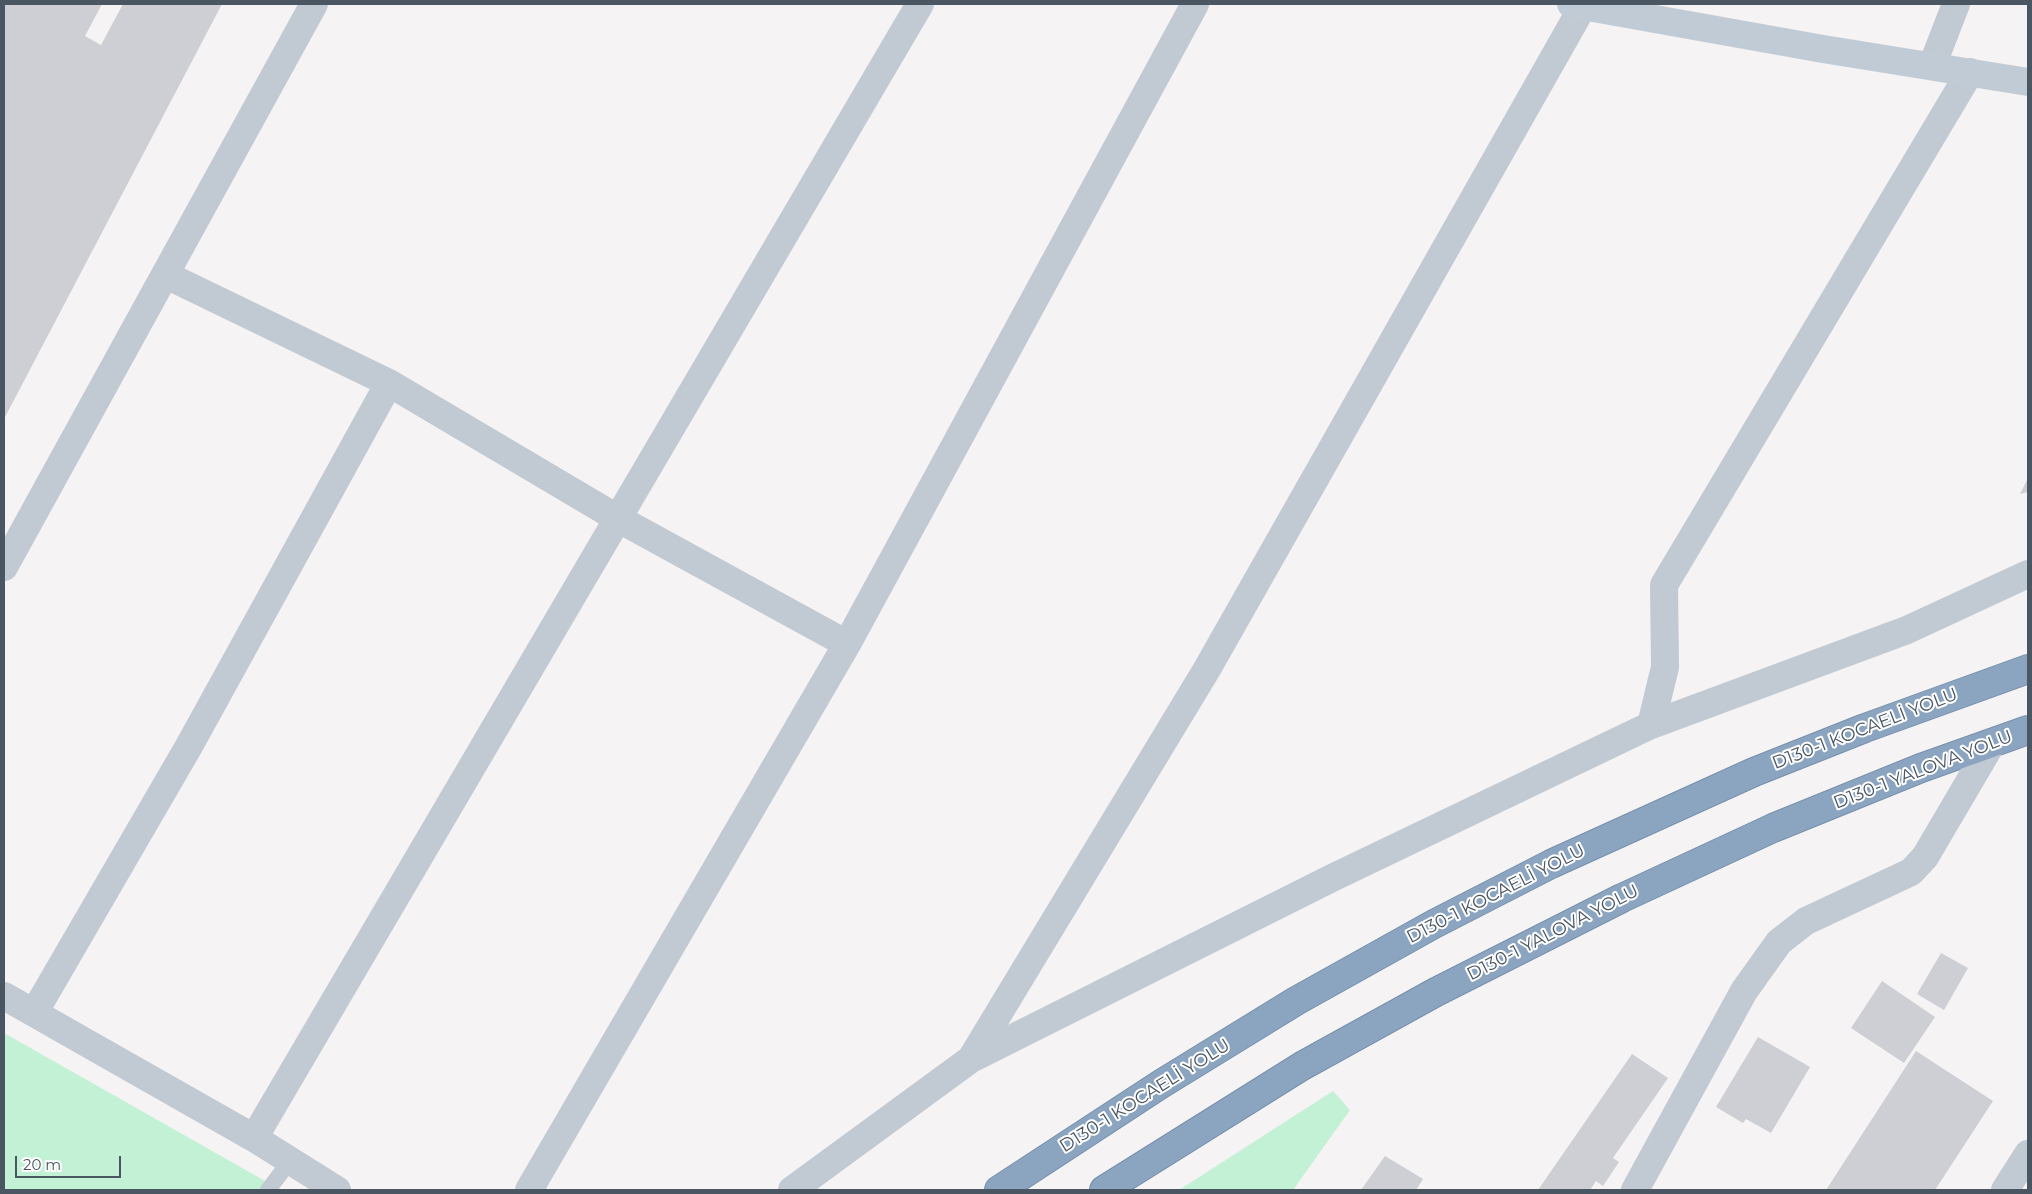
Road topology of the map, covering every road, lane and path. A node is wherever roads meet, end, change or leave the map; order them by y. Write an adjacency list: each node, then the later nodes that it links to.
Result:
1 (314, 4): 9 (street)
2 (920, 4): 11 (street)
3 (1195, 4): 14 (street)
4 (1956, 4): 6 (street)
5 (1577, 5): 6 (main road); 21 (street)
6 (1932, 66): 7 (main road)
7 (1970, 72): 8 (main road); 16 (street)
8 (2028, 82)
9 (166, 275): 10 (street); 12 (street)
10 (389, 383): 11 (street); 20 (street)
11 (617, 518): 14 (street); 22 (street)
12 (4, 567)
13 (2028, 574): 16 (street)
14 (847, 644): 28 (street)
15 (2028, 669): 25 (highway, D130-1 KOCAELİ YOLU)
16 (1651, 725): 21 (street)
17 (2028, 730): 18 (highway, D130-1 YALOVA YOLU)
18 (1992, 743): 31 (highway, D130-1 YALOVA YOLU); 32 (street)
19 (4, 996): 20 (street)
20 (34, 1012): 22 (street)
21 (971, 1059): 29 (street)
22 (254, 1138): 24 (street)
23 (2028, 1154): 33 (street)
24 (290, 1161): 26 (lane); 27 (street)
25 (1009, 1183): 30 (street)
26 (268, 1190)
27 (337, 1190)
28 (529, 1190)
29 (792, 1190)
30 (994, 1190)
31 (1104, 1190)
32 (1635, 1190)
33 (2005, 1190)

